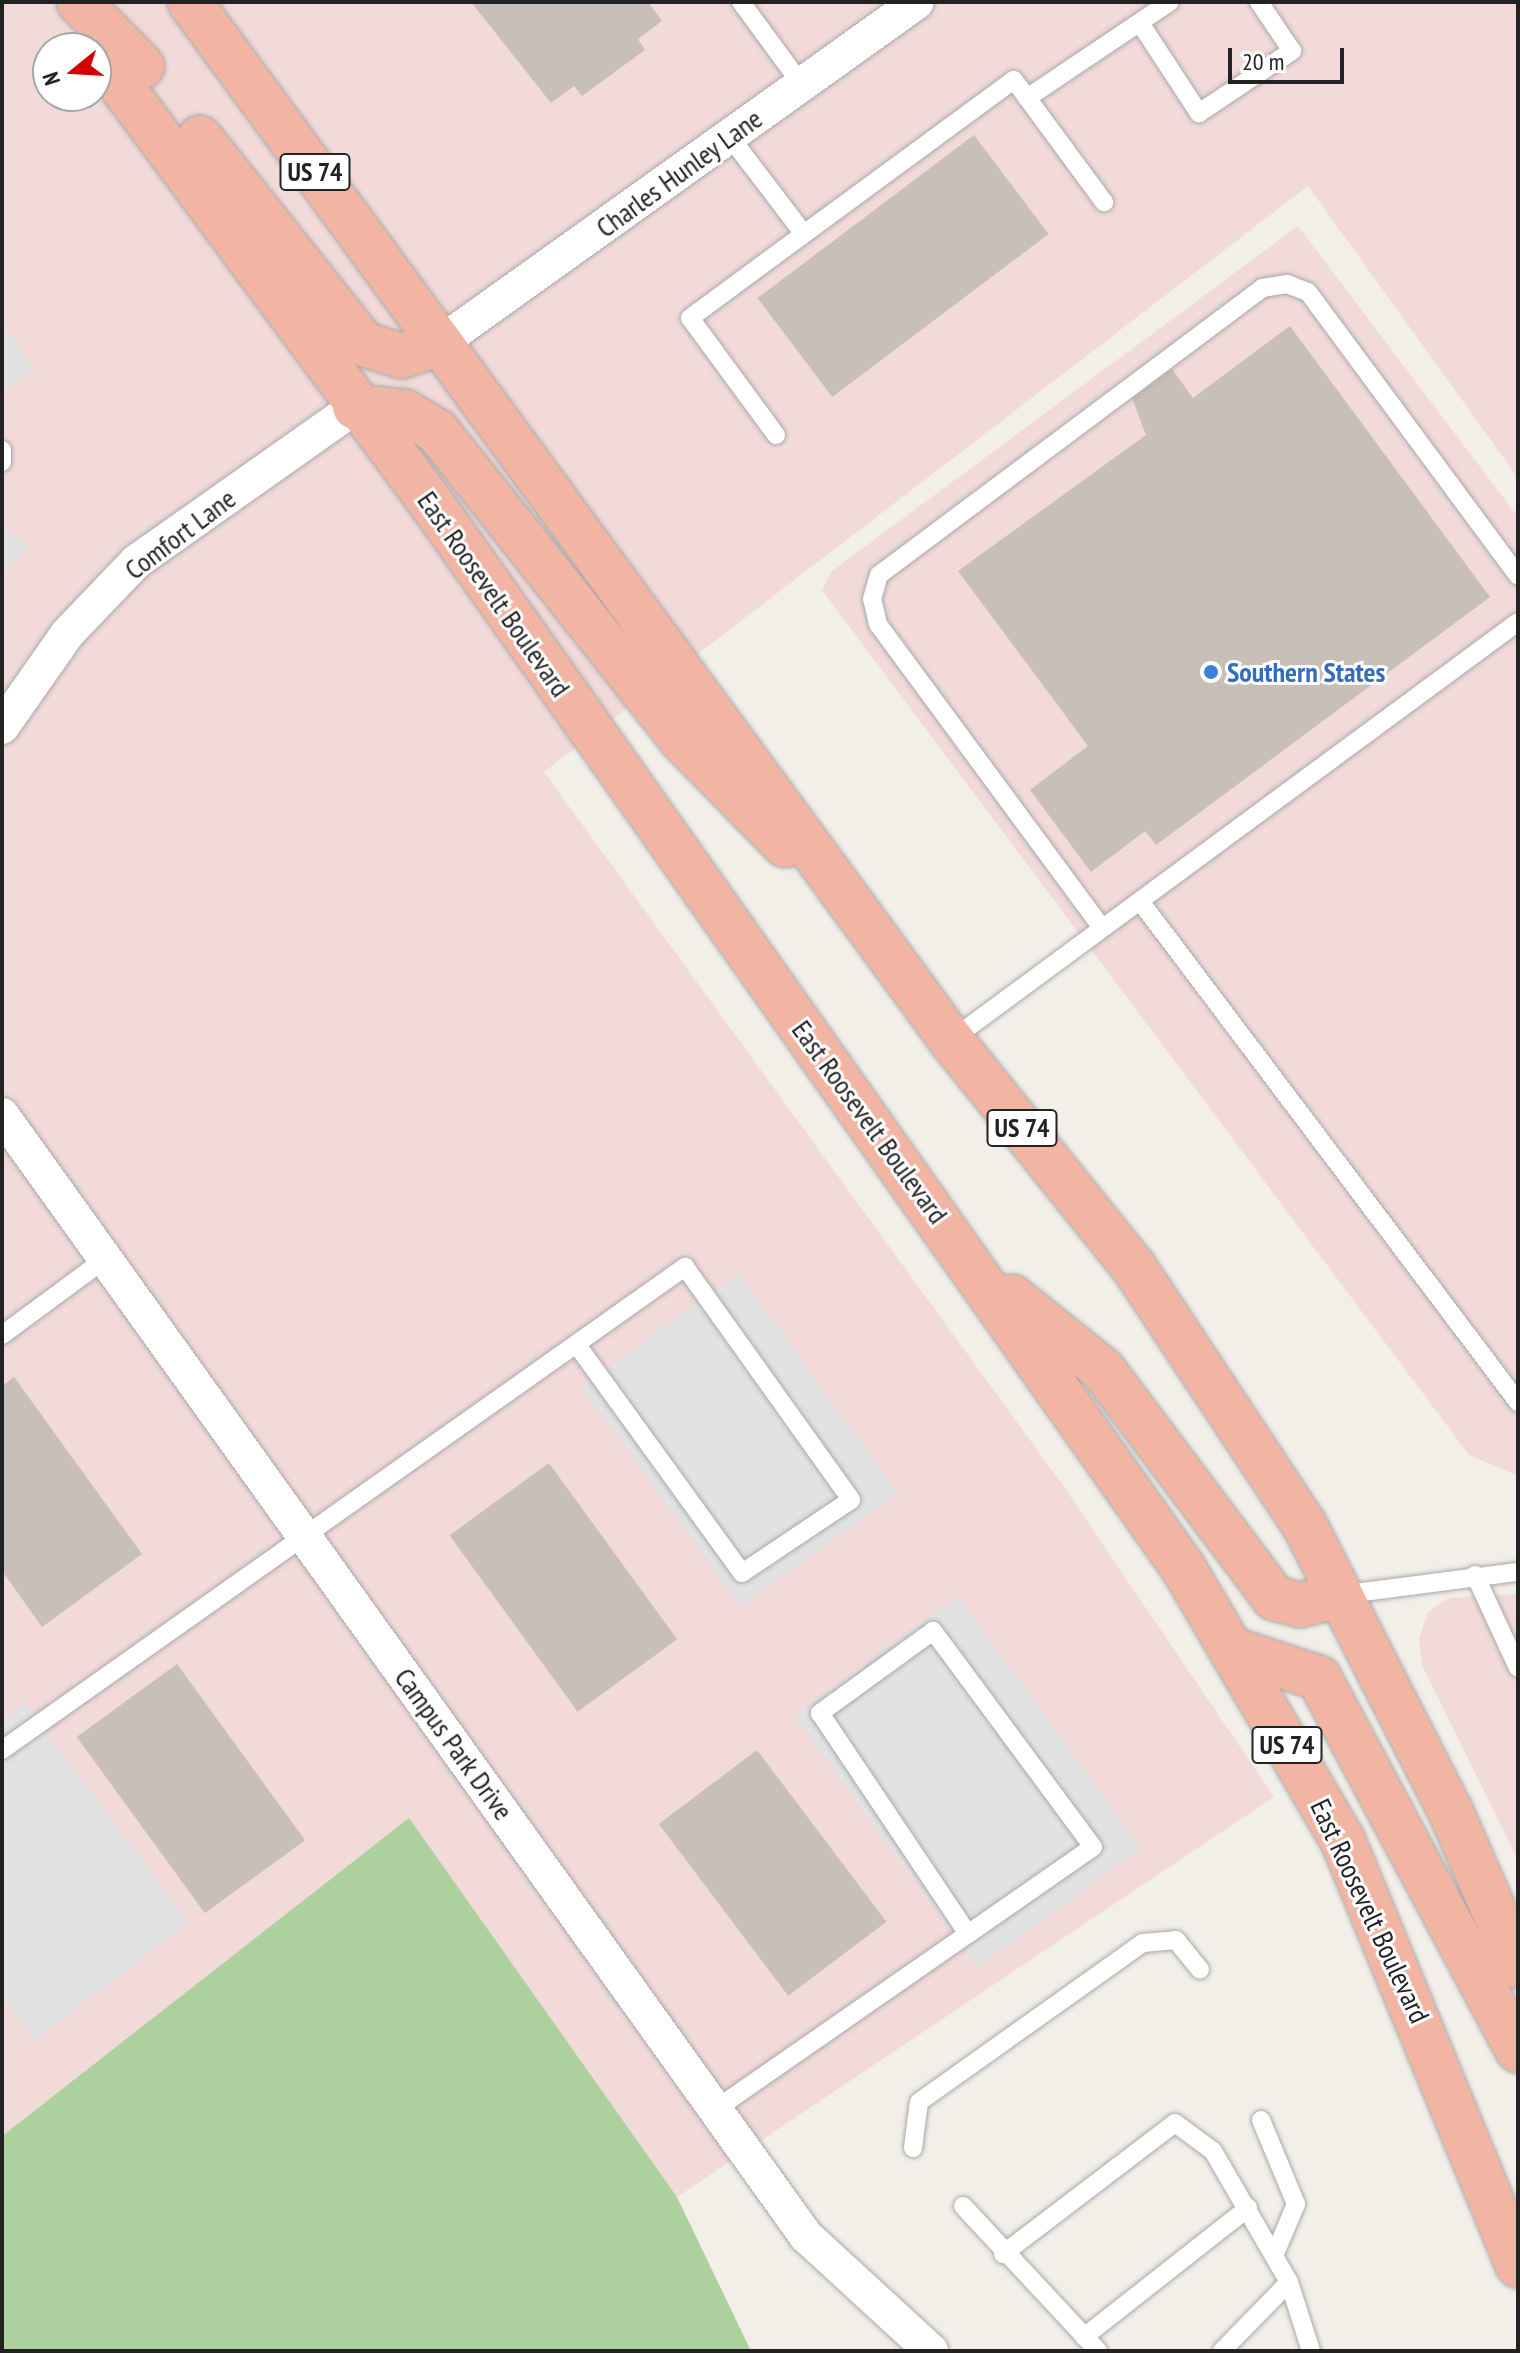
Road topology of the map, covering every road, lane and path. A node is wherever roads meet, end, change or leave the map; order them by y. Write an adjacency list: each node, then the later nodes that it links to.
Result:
1 (57, 2): 9 (highway, East Roosevelt Boulevard / US 74)
2 (79, 2): 16 (highway)
3 (190, 2): 16 (highway, US 74)
4 (741, 2): 11 (lane)
5 (1170, 2): 8 (lane)
6 (1259, 2): 8 (lane)
7 (904, 6): 11 (street, Charles Hunley Lane)
8 (1140, 23): 12 (lane)
9 (80, 32)
10 (112, 73): 17 (highway, East Roosevelt Boulevard / US 74)
11 (802, 85): 13 (street, Charles Hunley Lane)
12 (1027, 98): 14 (lane); 15 (lane)
13 (730, 137): 15 (lane); 16 (street, Charles Hunley Lane)
14 (1104, 202)
15 (804, 234): 18 (lane)
16 (440, 343): 25 (highway, US 74)
17 (355, 407): 23 (street, Comfort Lane); 25 (highway); 30 (highway, East Roosevelt Boulevard / US 74)
18 (776, 435)
19 (2, 450): 20 (lane)
20 (2, 462)
21 (1518, 576): 26 (lane)
22 (1518, 622): 24 (lane)
23 (2, 727)
24 (1140, 901): 26 (lane); 33 (lane)
25 (854, 904): 27 (highway, US 74)
26 (1102, 928): 27 (lane)
27 (951, 1040): 37 (highway, US 74)
28 (2, 1115): 29 (street, Campus Park Drive)
29 (105, 1259): 31 (lane); 34 (street, Campus Park Drive)
30 (976, 1268): 37 (highway); 38 (highway, East Roosevelt Boulevard / US 74)
31 (2, 1335)
32 (577, 1345): 32 (lane); 34 (lane)
33 (1518, 1402)
34 (301, 1532): 40 (lane); 46 (street, Campus Park Drive)
35 (1518, 1572): 36 (lane)
36 (1475, 1575): 37 (lane); 39 (lane)
37 (1340, 1595): 42 (highway, US 74)
38 (1231, 1649): 43 (highway); 53 (highway, East Roosevelt Boulevard / US 74)
39 (1518, 1668)
40 (2, 1750)
41 (968, 1934): 41 (lane); 46 (lane)
42 (1513, 1942): 43 (lane)
43 (1463, 1947): 45 (highway)
44 (1200, 1970): 48 (lane)
45 (1518, 2050)
46 (716, 2109): 56 (street, Campus Park Drive)
47 (1261, 2120): 52 (lane)
48 (913, 2148)
49 (963, 2206): 51 (lane)
50 (1248, 2208): 51 (lane); 52 (lane); 55 (lane)
51 (1003, 2254): 55 (lane)
52 (1274, 2256): 54 (lane)
53 (1518, 2265)
54 (1289, 2282): 58 (lane); 59 (lane)
55 (1084, 2337): 57 (lane)
56 (931, 2351)
57 (1098, 2351)
58 (1222, 2351)
59 (1311, 2351)

